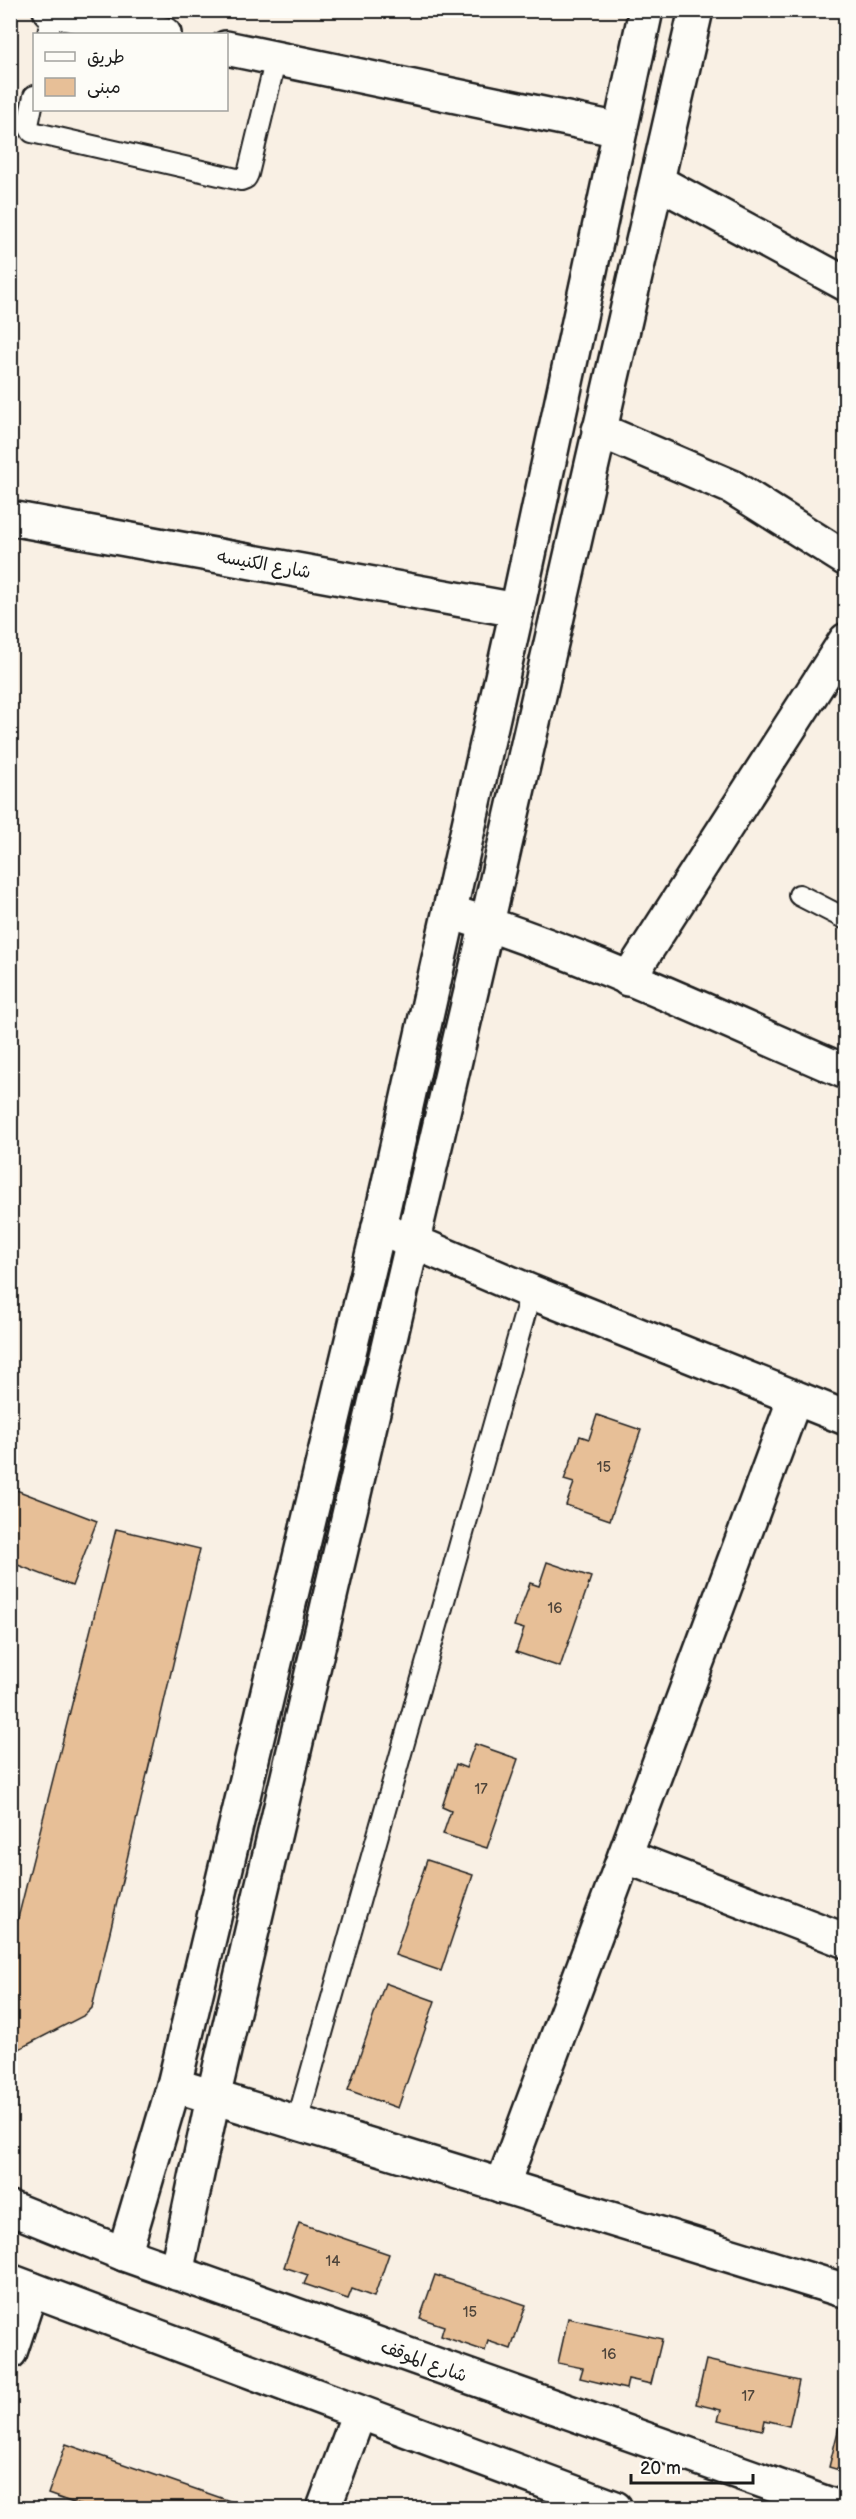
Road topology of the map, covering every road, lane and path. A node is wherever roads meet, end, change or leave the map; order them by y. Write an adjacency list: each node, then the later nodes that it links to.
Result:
1 (646, 10): 9 (street)
2 (696, 10): 10 (street)
3 (52, 11): 4 (lane); 5 (street)
4 (48, 33)
5 (159, 33)
6 (228, 48): 7 (street)
7 (276, 58): 8 (lane); 9 (street)
8 (33, 101)
9 (621, 130): 15 (street)
10 (658, 182): 11 (street); 12 (street)
11 (846, 284)
12 (599, 430): 14 (street); 20 (street)
13 (10, 518): 15 (street, شارع الكنيسه)
14 (846, 559)
15 (517, 610): 18 (street)
16 (846, 640): 21 (street)
17 (799, 895): 19 (lane)
18 (450, 912): 20 (street); 23 (street)
19 (846, 919)
20 (487, 923): 21 (street); 24 (street)
21 (628, 979): 22 (street)
22 (846, 1072)
23 (379, 1227): 24 (street); 30 (street)
24 (412, 1241): 25 (street); 31 (street)
25 (531, 1292): 26 (street); 32 (lane)
26 (795, 1398): 27 (street); 28 (street)
27 (846, 1418)
28 (625, 1856): 29 (street); 33 (street)
29 (846, 1941)
30 (174, 2085): 31 (street); 35 (street)
31 (213, 2098): 32 (street); 36 (street)
32 (297, 2122): 33 (street)
33 (502, 2186): 38 (street)
34 (10, 2208): 35 (street, شارع الموقف)
35 (124, 2254): 36 (street, شارع الموقف)
36 (176, 2273): 43 (street, شارع الموقف)
37 (21, 2285): 39 (street); 40 (street)
38 (846, 2291)
39 (10, 2352)
40 (359, 2413): 41 (street); 42 (street)
41 (324, 2508)
42 (614, 2508)
43 (839, 2508)

